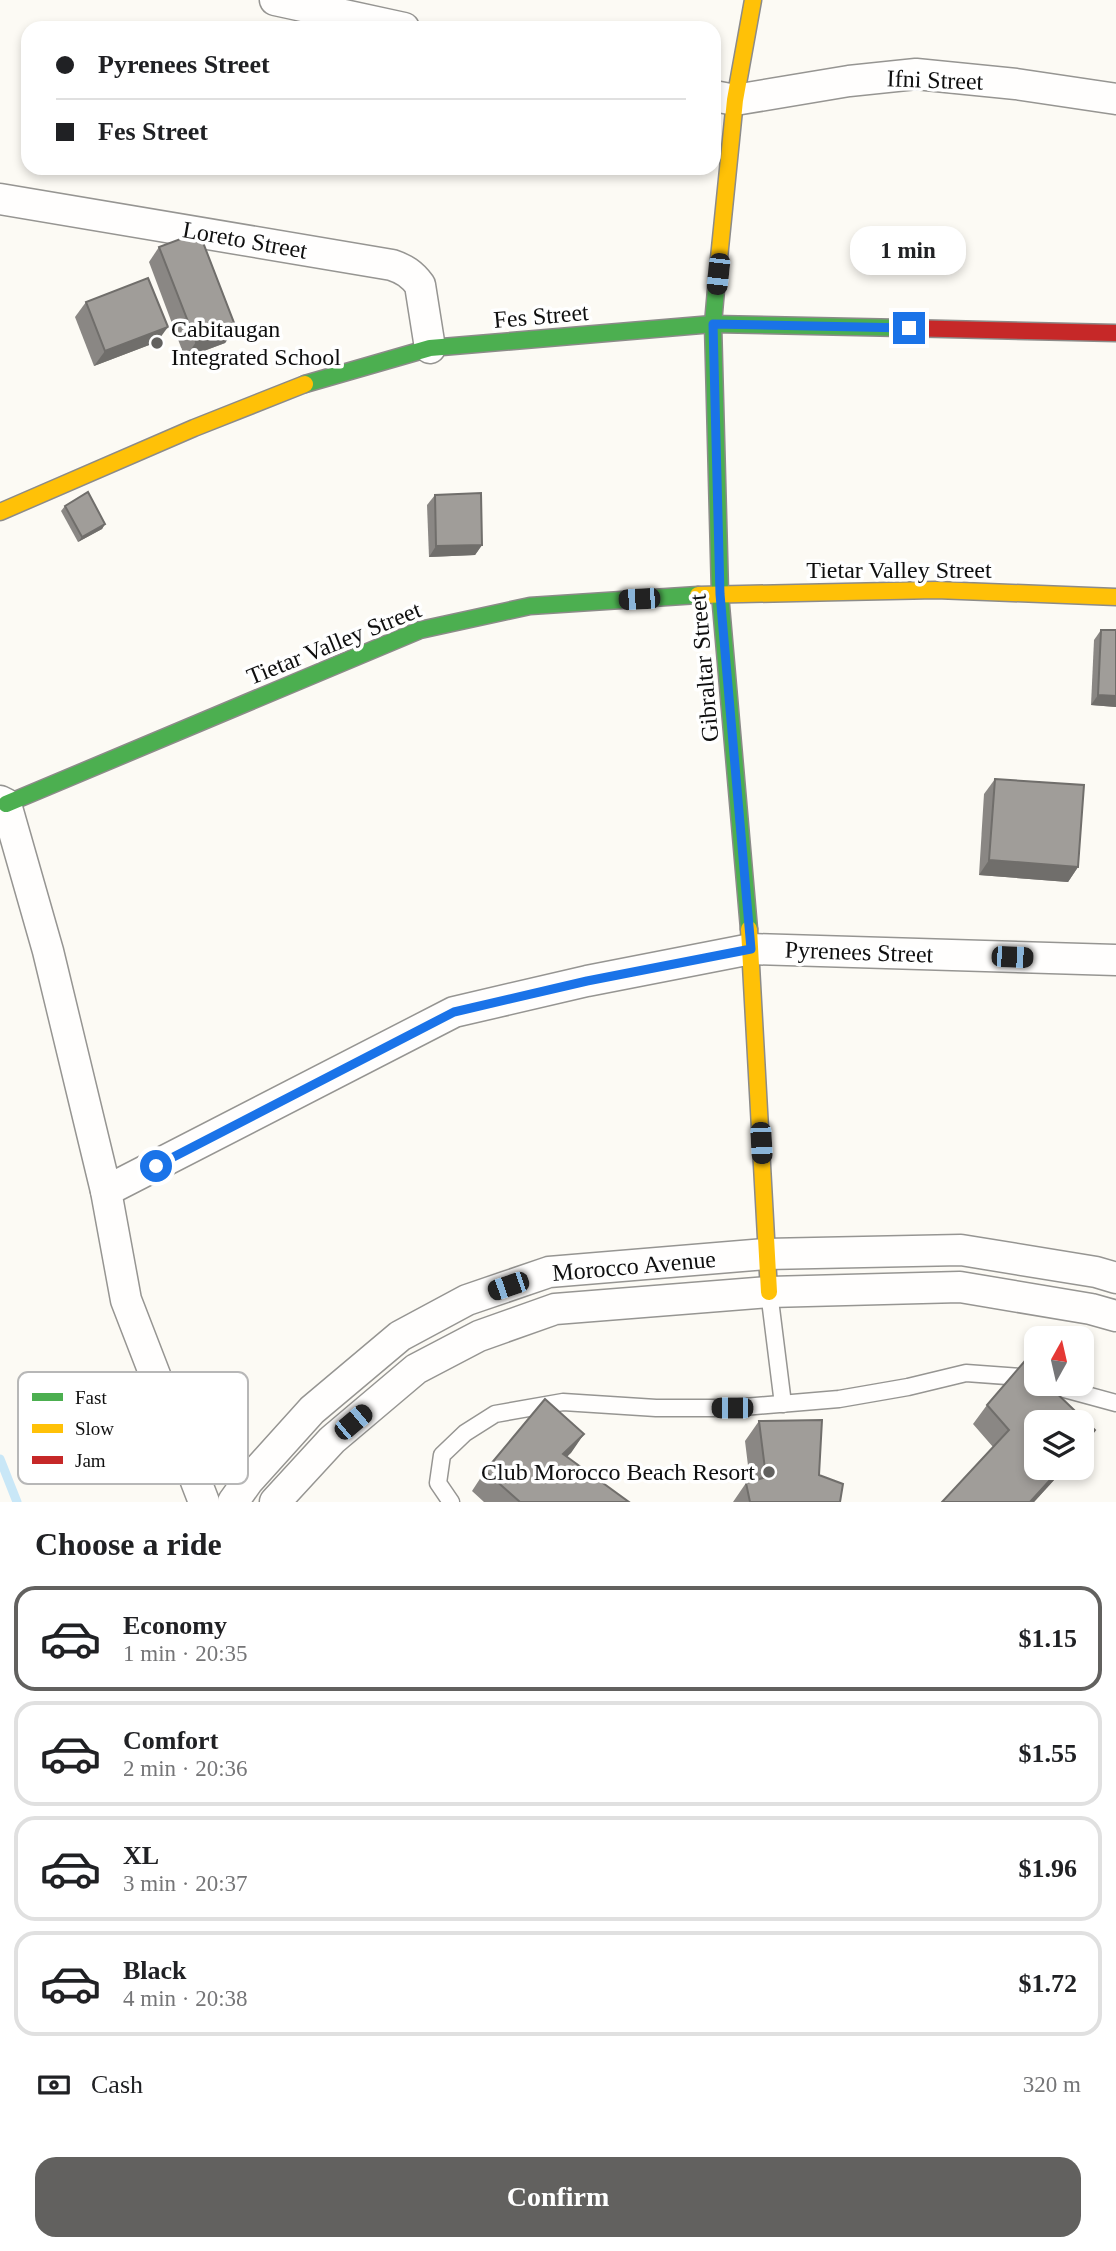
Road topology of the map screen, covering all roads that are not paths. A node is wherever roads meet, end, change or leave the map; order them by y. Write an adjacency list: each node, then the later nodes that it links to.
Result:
1 (275, 0): 3 (street)
2 (753, 0): 4 (street, Gibraltar Street)
3 (372, 21)
4 (724, 98): 5 (street, Ifni Street); 6 (street, Gibraltar Street)
5 (1116, 99)
6 (721, 160)
7 (720, 175): 9 (street, Gibraltar Street)
8 (0, 199): 11 (street, Loreto Street)
9 (713, 324): 10 (street, Fes Street); 11 (street, Fes Street); 13 (street, Gibraltar Street)
10 (1116, 333)
11 (430, 348): 12 (street, Fes Street)
12 (0, 512)
13 (720, 594): 14 (street, Tietar Valley Street); 15 (street, Tietar Valley Street); 16 (street, Gibraltar Street)
14 (1116, 597)
15 (3, 803): 18 (street)
16 (751, 949): 17 (street, Pyrenees Street); 18 (street, Pyrenees Street); 19 (street, Gibraltar Street)
17 (1116, 960)
18 (106, 1191): 23 (street)
19 (766, 1254): 20 (street, Morocco Avenue); 21 (street, Gibraltar Street); 28 (street, Morocco Avenue)
20 (1116, 1278)
21 (769, 1292): 22 (street); 27 (lane); 33 (street)
22 (1116, 1316)
23 (154, 1372)
24 (1024, 1378): 27 (lane)
25 (1090, 1396): 26 (lane)
26 (1116, 1403)
27 (783, 1404): 34 (lane)
28 (248, 1480)
29 (197, 1484): 31 (street)
30 (245, 1484): 32 (street, Morocco Avenue)
31 (204, 1502)
32 (233, 1502)
33 (275, 1502)
34 (451, 1502)

